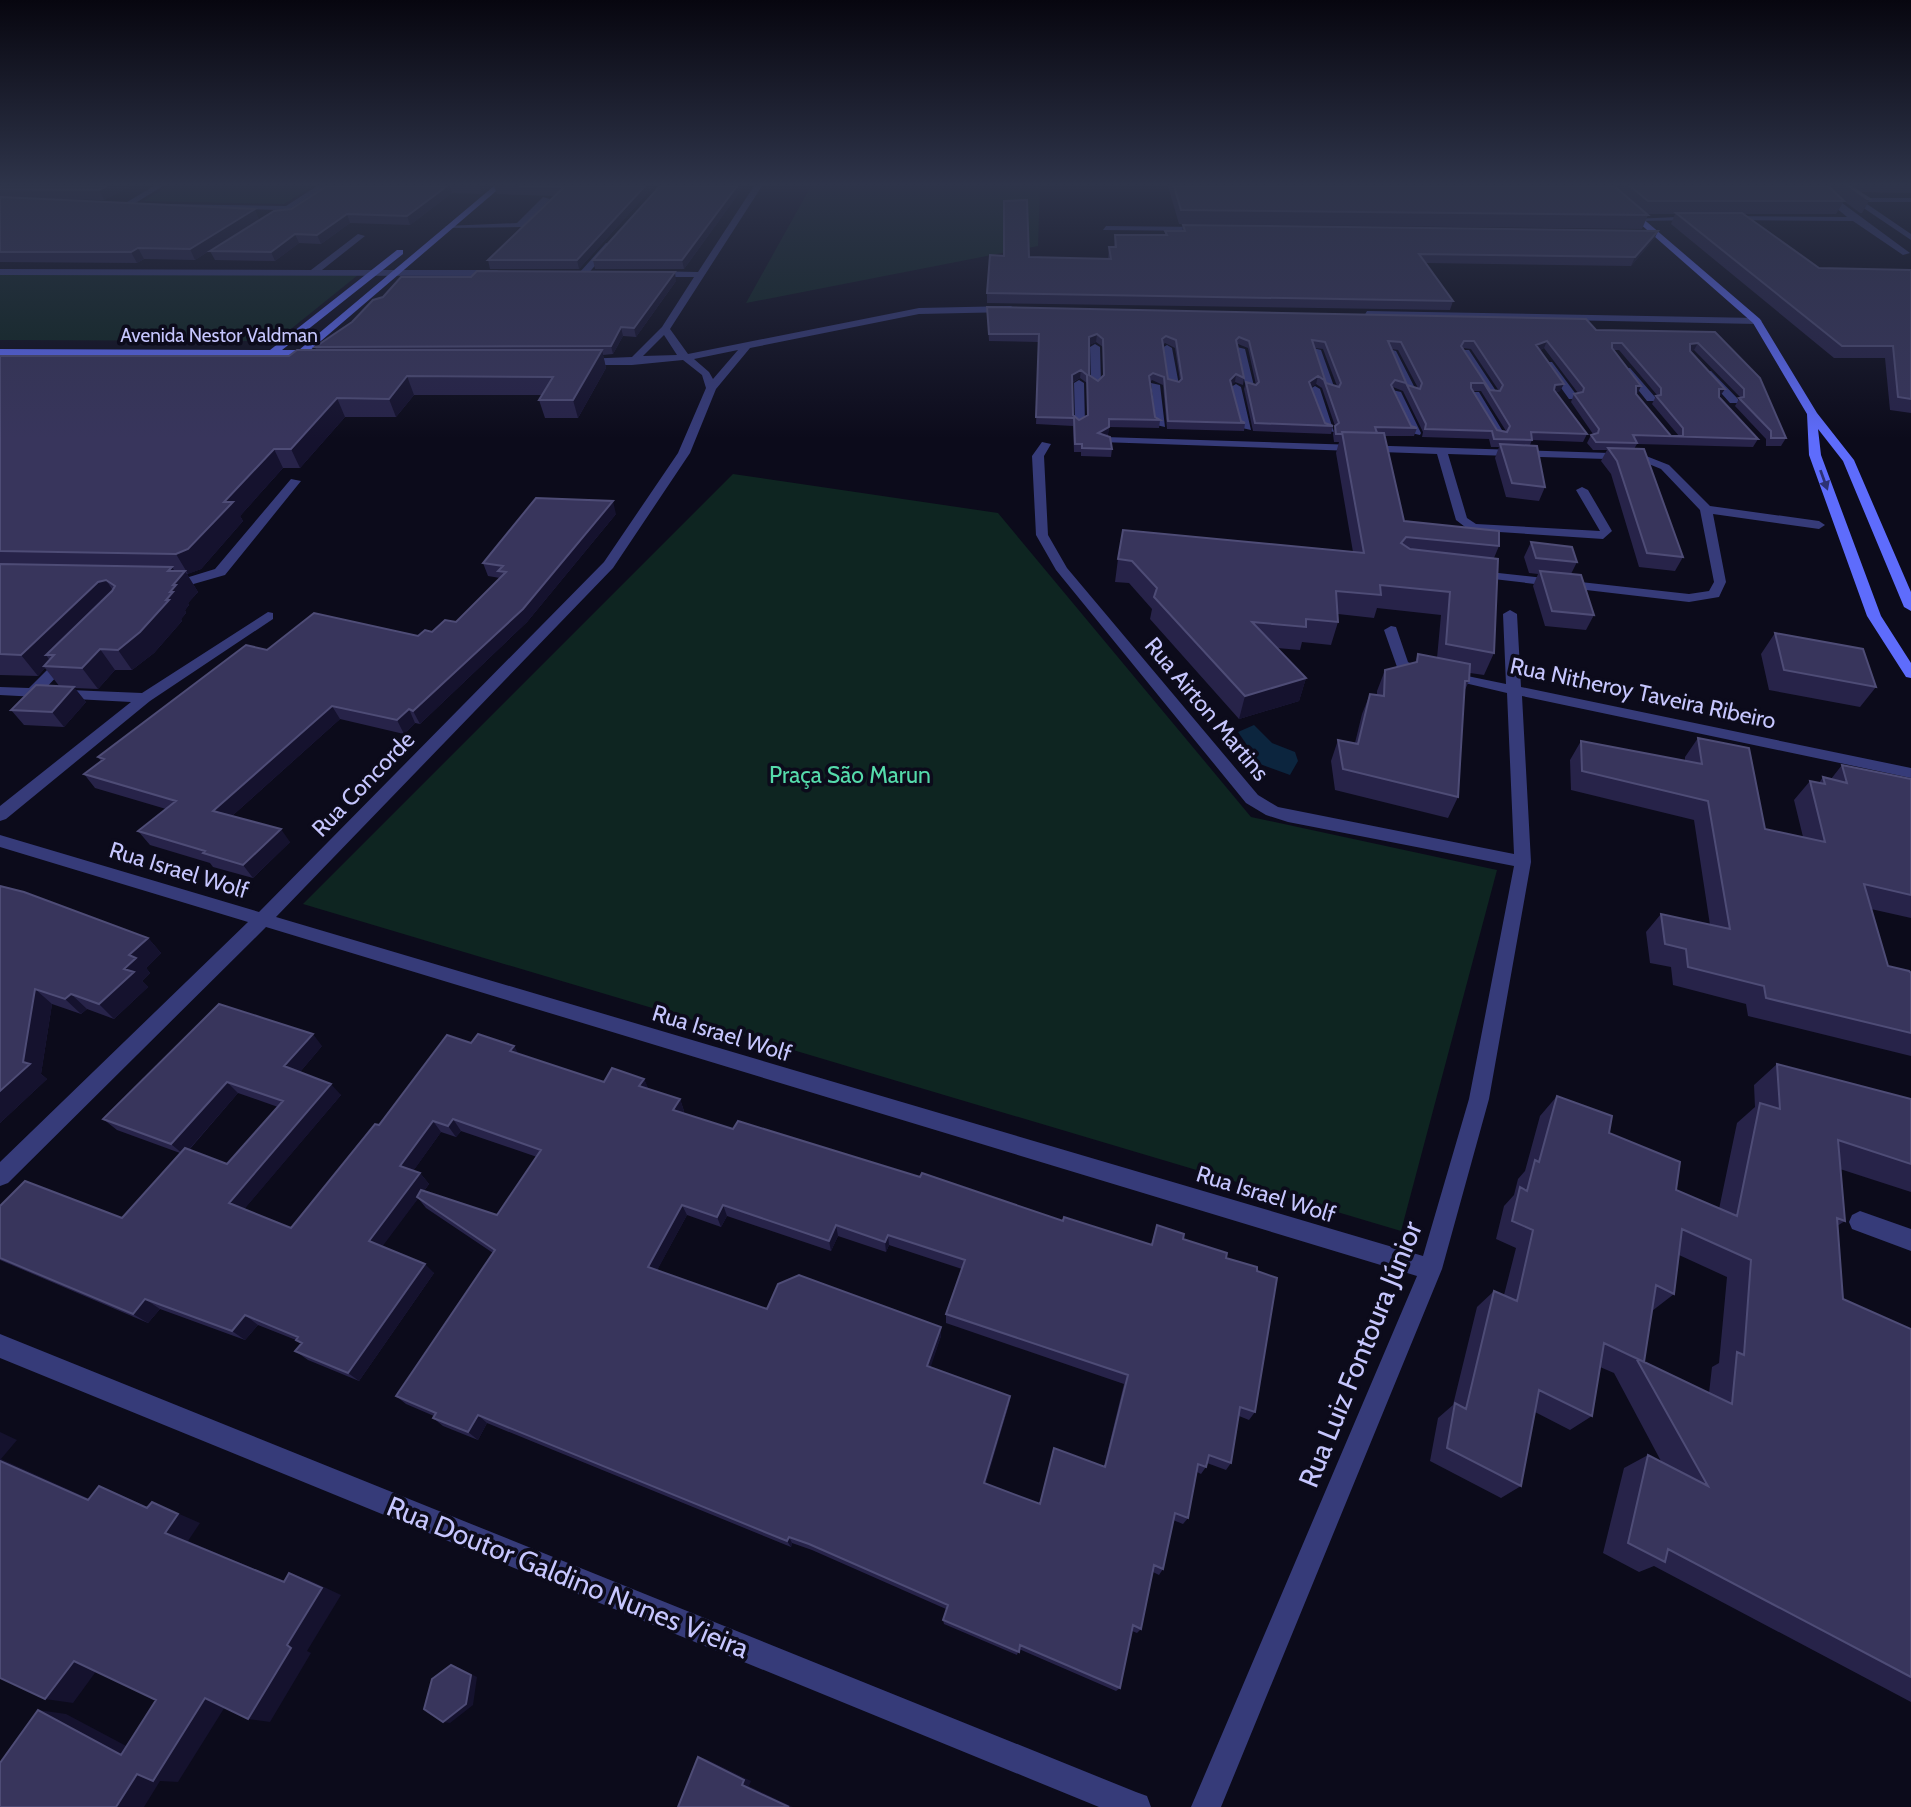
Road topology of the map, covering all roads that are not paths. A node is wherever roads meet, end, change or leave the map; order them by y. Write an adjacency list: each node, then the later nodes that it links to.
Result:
1 (189, 270): 9 (street)
2 (316, 270): 10 (street)
3 (377, 270): 11 (main road)
4 (396, 270): 12 (main road)
5 (586, 270): 15 (street)
6 (703, 270): 18 (street)
7 (1698, 270): 21 (main road)
8 (0, 272): 9 (street)
9 (186, 272): 10 (street)
10 (313, 273): 11 (street)
11 (374, 273): 12 (street); 31 (main road)
12 (393, 273): 13 (street); 36 (main road)
13 (502, 274)
14 (570, 274): 15 (street)
15 (583, 274): 16 (street)
16 (596, 274)
17 (635, 274): 18 (street)
18 (700, 275): 22 (street)
19 (1026, 309): 23 (street)
20 (1357, 314): 21 (street)
21 (1757, 321): 62 (main road)
22 (665, 329): 35 (street); 37 (street)
23 (746, 346): 37 (street); 48 (street, Rua Concorde)
24 (1095, 347): 44 (street)
25 (1167, 348): 46 (street)
26 (1240, 349): 49 (street)
27 (1316, 350): 51 (street)
28 (1391, 351): 53 (street)
29 (0, 352): 31 (main road, Avenida Nestor Valdman)
30 (1466, 352): 55 (street)
31 (273, 353): 36 (main road, Avenida Nestor Valdman); 39 (main road)
32 (315, 353): 36 (street, Avenida Nestor Valdman)
33 (1541, 353): 57 (street)
34 (574, 357): 35 (street)
35 (635, 357): 37 (street)
36 (303, 358): 40 (street, Avenida Nestor Valdman)
37 (689, 358): 48 (street)
38 (0, 362): 39 (main road, Avenida Nestor Valdman)
39 (262, 362): 40 (main road, Avenida Nestor Valdman)
40 (291, 362)
41 (1621, 363): 58 (street)
42 (1699, 364): 60 (street)
43 (1079, 383): 64 (street)
44 (1096, 383)
45 (1155, 385): 65 (street)
46 (1174, 386)
47 (1236, 387): 66 (street)
48 (711, 388): 93 (street, Rua Concorde)
49 (1251, 388)
50 (1315, 390): 67 (street)
51 (1332, 390)
52 (1396, 392): 68 (street)
53 (1412, 392)
54 (1475, 394): 69 (street)
55 (1493, 394)
56 (1558, 396): 61 (street)
57 (1573, 397)
58 (1638, 398)
59 (1721, 401): 63 (street)
60 (1734, 401)
61 (1565, 407)
62 (1812, 414): 79 (main road); 84 (main road, one-way to 84)
63 (1737, 418)
64 (1080, 423)
65 (1161, 425)
66 (1247, 428)
67 (1330, 430)
68 (1416, 433)
69 (1500, 435)
70 (1104, 440): 72 (street)
71 (1046, 444): 92 (street, Rua Airton Martins)
72 (1443, 452): 74 (street); 75 (street)
73 (295, 481): 78 (street)
74 (1582, 490)
75 (1706, 509): 76 (street); 77 (street)
76 (1819, 525)
77 (1457, 571)
78 (150, 580)
79 (1911, 607)
80 (1510, 614): 85 (street, Rua Luiz Fontoura Júnior)
81 (268, 616): 88 (street)
82 (1391, 630): 85 (street, Rua Nitheroy Taveira Ribeiro)
83 (81, 645): 87 (street)
84 (1911, 674)
85 (1512, 688): 89 (street, Rua Nitheroy Taveira Ribeiro); 92 (street, Rua Luiz Fontoura Júnior)
86 (0, 691): 87 (street)
87 (33, 692): 88 (street)
88 (145, 698): 90 (street)
89 (1911, 774)
90 (0, 815)
91 (0, 841): 93 (street, Rua Israel Wolf)
92 (1522, 862): 97 (street, Rua Luiz Fontoura Júnior)
93 (261, 921): 94 (street, Rua Concorde); 97 (street, Rua Israel Wolf)
94 (0, 1176)
95 (1860, 1222): 96 (street)
96 (1911, 1240)
97 (1431, 1269): 100 (street, Rua Luiz Fontoura Júnior)
98 (0, 1346): 99 (street, Rua Doutor Galdino Nunes Vieira)
99 (1136, 1807)
100 (1206, 1807)

